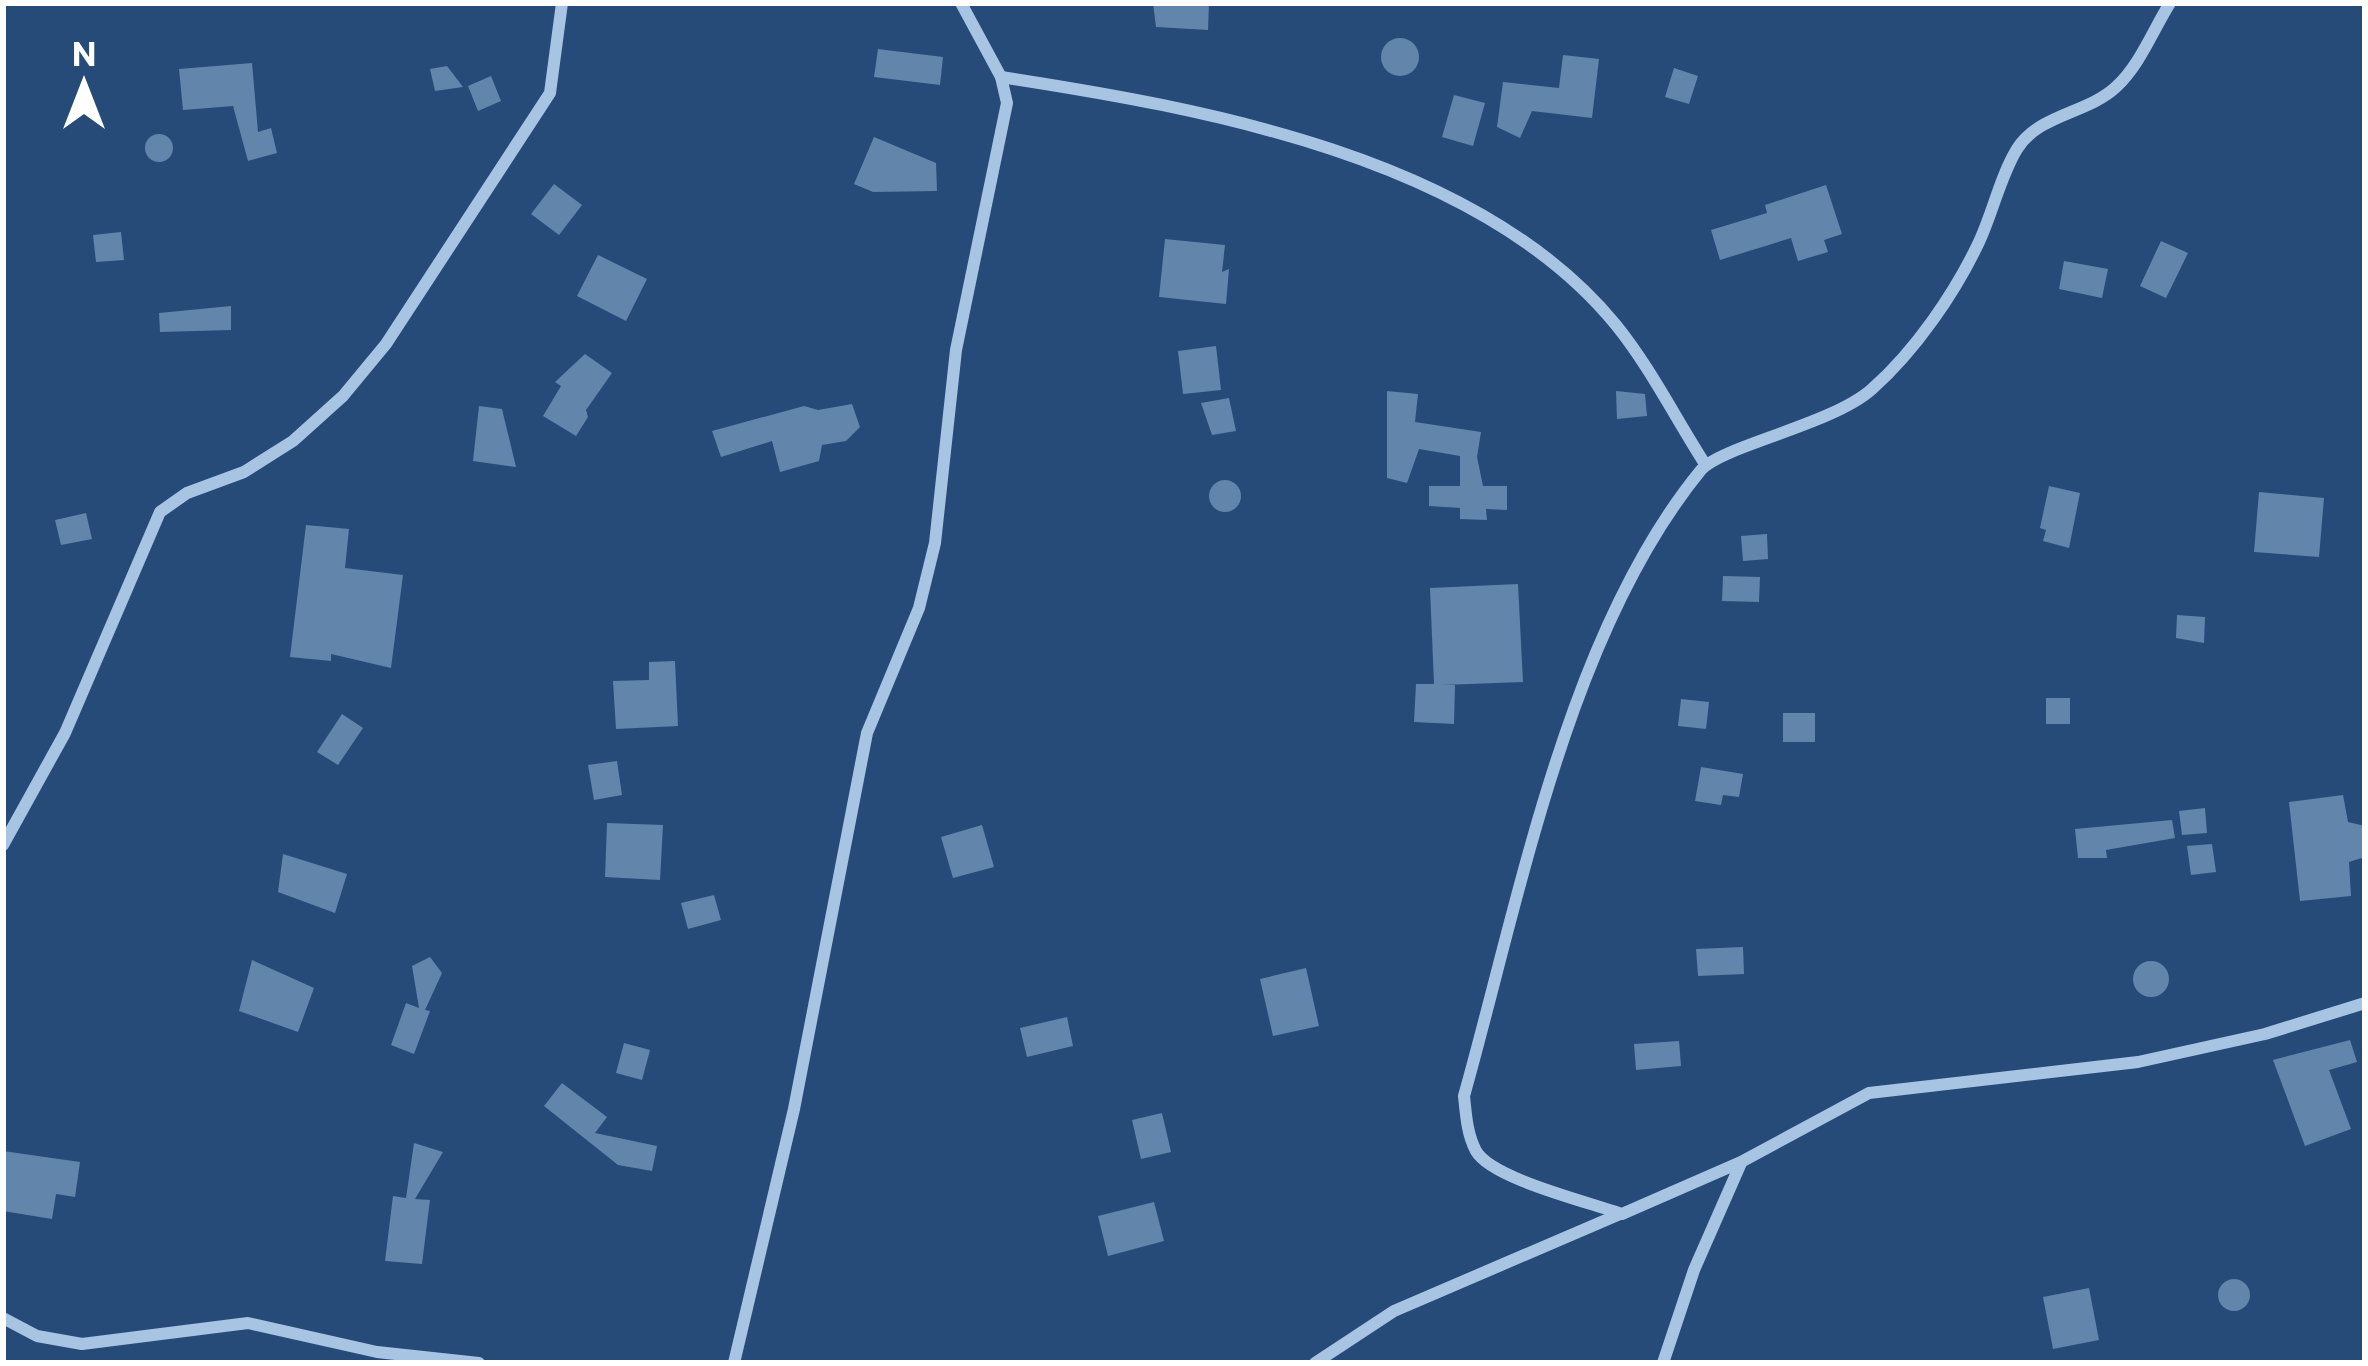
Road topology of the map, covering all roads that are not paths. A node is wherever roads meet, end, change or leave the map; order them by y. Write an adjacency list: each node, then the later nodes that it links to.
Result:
1 (562, 3): 6 (street)
2 (961, 3): 4 (street)
3 (2170, 3): 5 (street)
4 (1001, 77): 5 (street); 13 (street)
5 (1705, 464): 9 (street)
6 (3, 845)
7 (2365, 1003): 8 (street)
8 (1742, 1162): 9 (street); 15 (street)
9 (1622, 1214): 14 (street)
10 (3, 1318): 11 (street)
11 (376, 1357): 12 (street)
12 (479, 1363)
13 (734, 1363)
14 (1315, 1363)
15 (1663, 1363)

